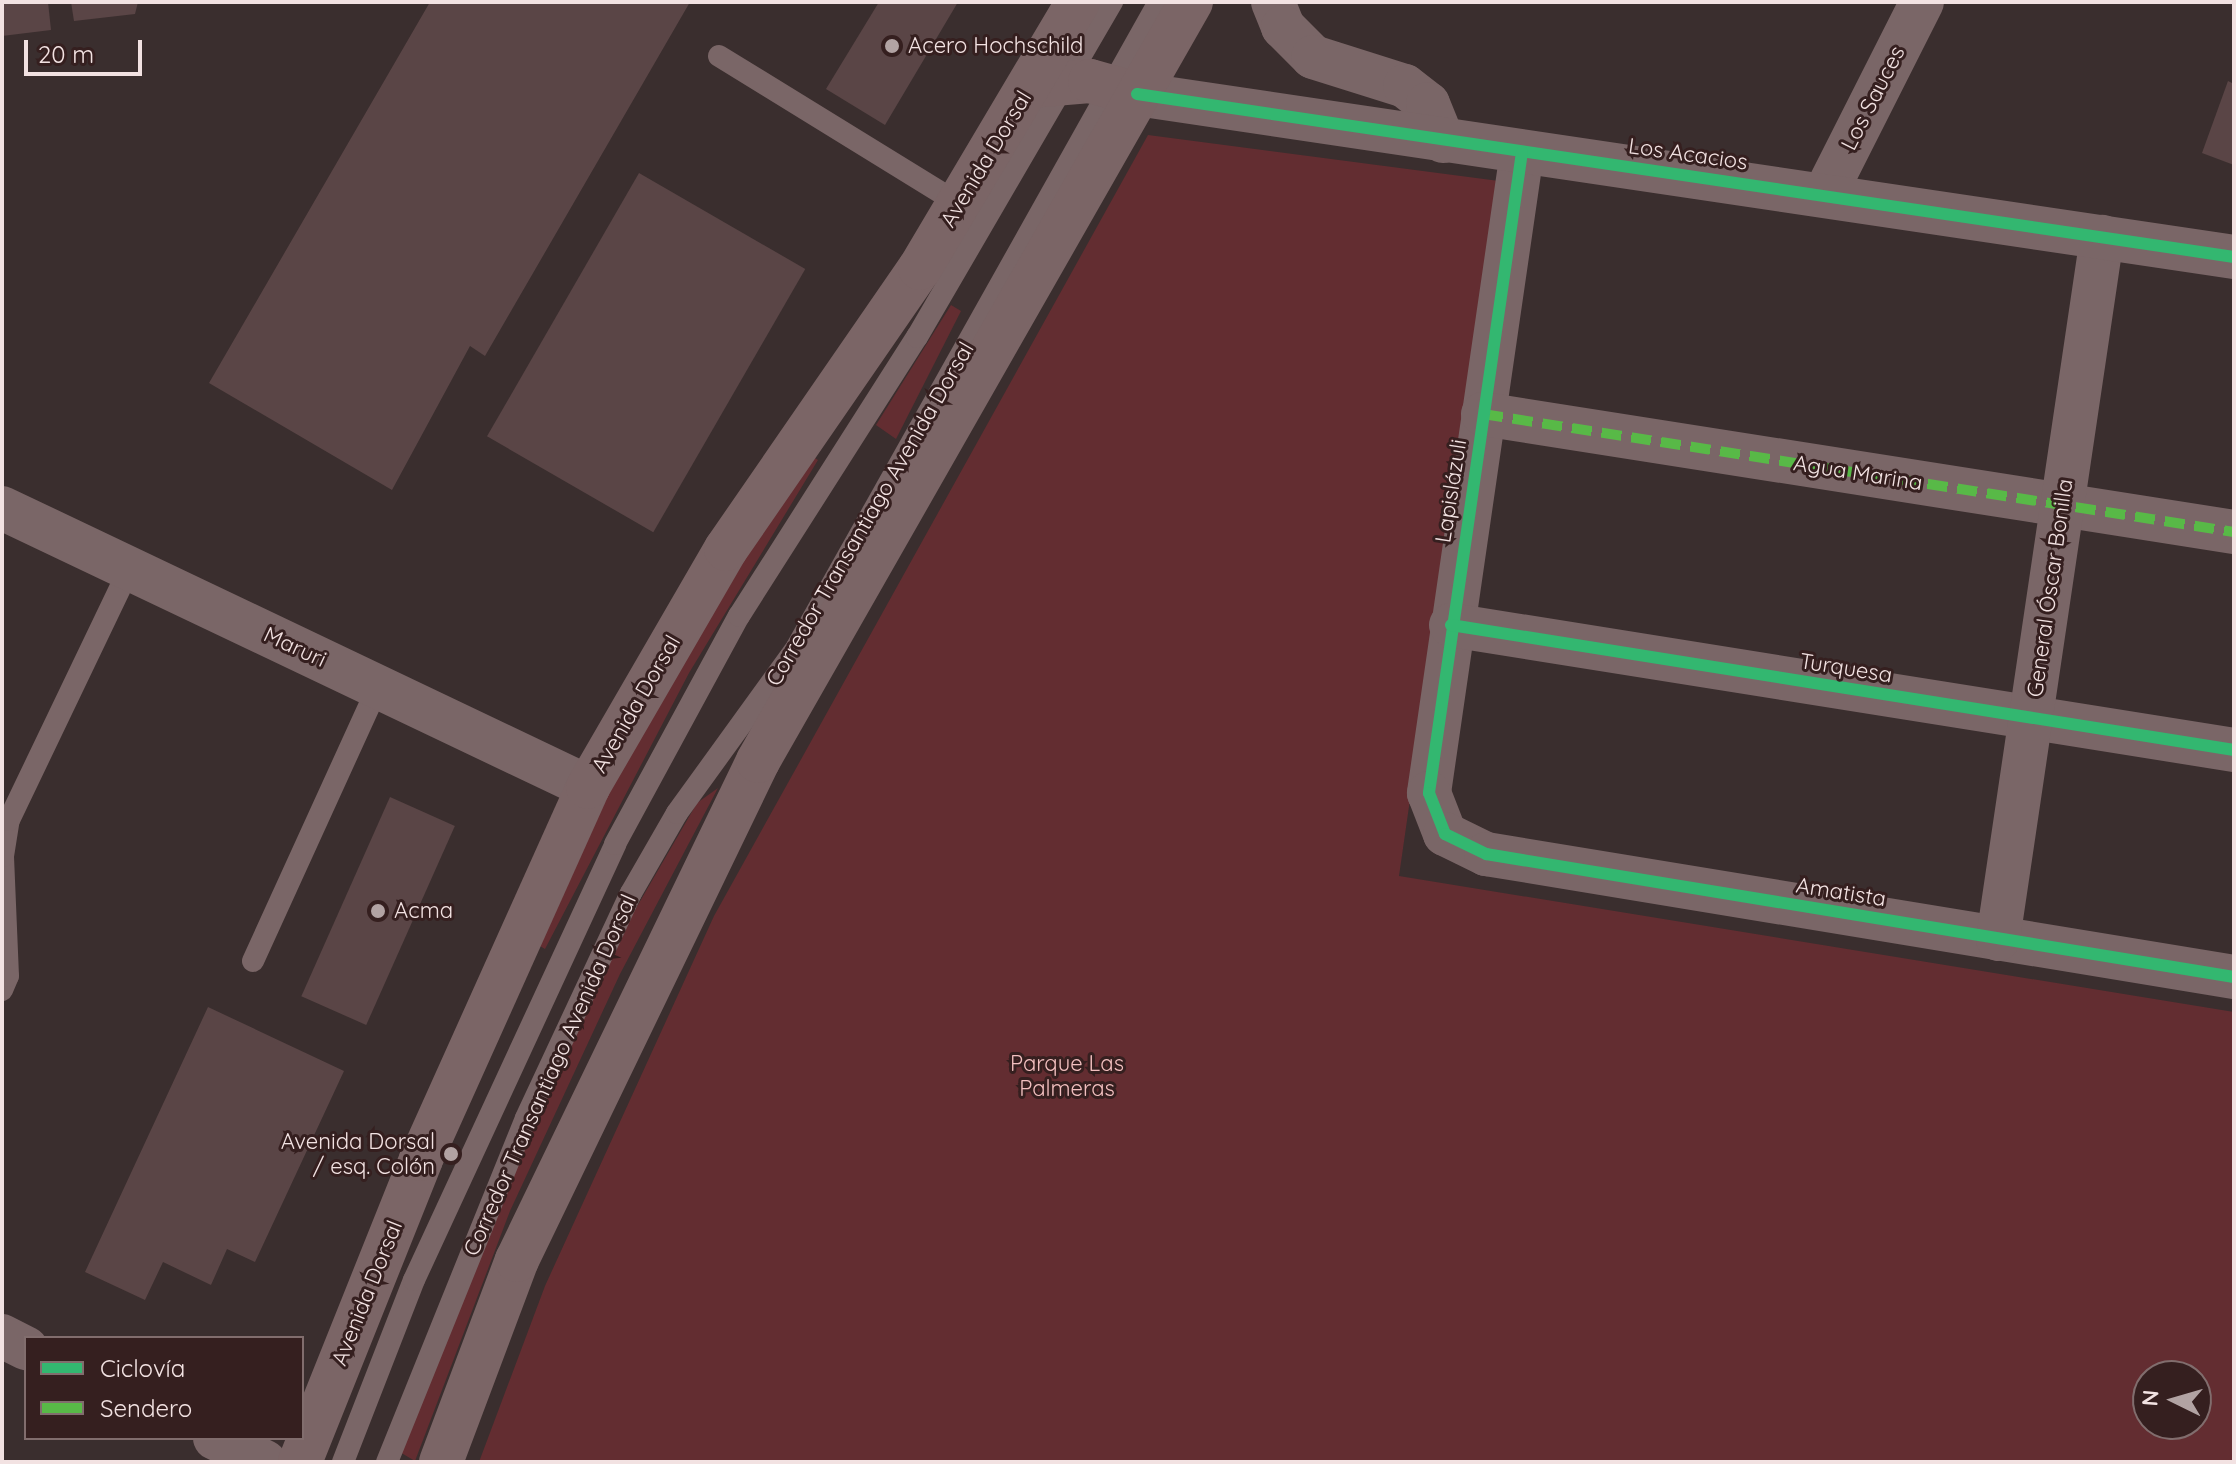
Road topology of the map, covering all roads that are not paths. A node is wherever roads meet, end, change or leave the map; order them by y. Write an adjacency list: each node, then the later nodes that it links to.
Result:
1 (1078, 2): 8 (main road, Avenida Dorsal)
2 (1112, 2): 8 (lane, Corredor Transantiago Avenida Dorsal)
3 (1159, 2): 9 (lane, Corredor Transantiago Avenida Dorsal)
4 (1191, 2): 9 (main road)
5 (1273, 2): 10 (street)
6 (1922, 2): 12 (street, Los Sauces)
7 (719, 56): 13 (lane)
8 (1048, 83): 9 (main road); 13 (main road, Avenida Dorsal); 36 (lane, Corredor Transantiago Avenida Dorsal)
9 (1124, 90): 10 (street, Los Acacios); 37 (lane, Corredor Transantiago Avenida Dorsal); 38 (main road)
10 (1443, 141): 11 (street, Los Acacios)
11 (1522, 152): 12 (street, Los Acacios); 16 (street, Lapislázuli)
12 (1825, 194): 14 (street, Los Acacios)
13 (960, 204): 25 (main road, Avenida Dorsal)
14 (2102, 237): 15 (street, Los Acacios); 17 (street, General Óscar Bonilla)
15 (2234, 257)
16 (1483, 414): 17 (street, Agua Marina); 21 (street, Lapislázuli)
17 (2062, 505): 19 (street, Agua Marina); 23 (street, General Óscar Bonilla)
18 (2, 508): 20 (street, Maruri)
19 (2234, 532)
20 (130, 568): 22 (street, Maruri); 30 (lane)
21 (1451, 625): 23 (street, Turquesa); 26 (street, Lapislázuli)
22 (378, 687): 25 (street, Maruri); 28 (lane)
23 (2031, 718): 24 (street, Turquesa); 27 (street, General Óscar Bonilla)
24 (2234, 750)
25 (588, 787): 35 (main road, Avenida Dorsal)
26 (1445, 834): 27 (street, Amatista)
27 (1998, 939): 29 (street, Amatista)
28 (253, 961)
29 (2234, 977)
30 (2, 990)
31 (2, 1336): 32 (street)
32 (24, 1347)
33 (219, 1440): 34 (street)
34 (265, 1462)
35 (300, 1462)
36 (343, 1462)
37 (387, 1462)
38 (441, 1462)

